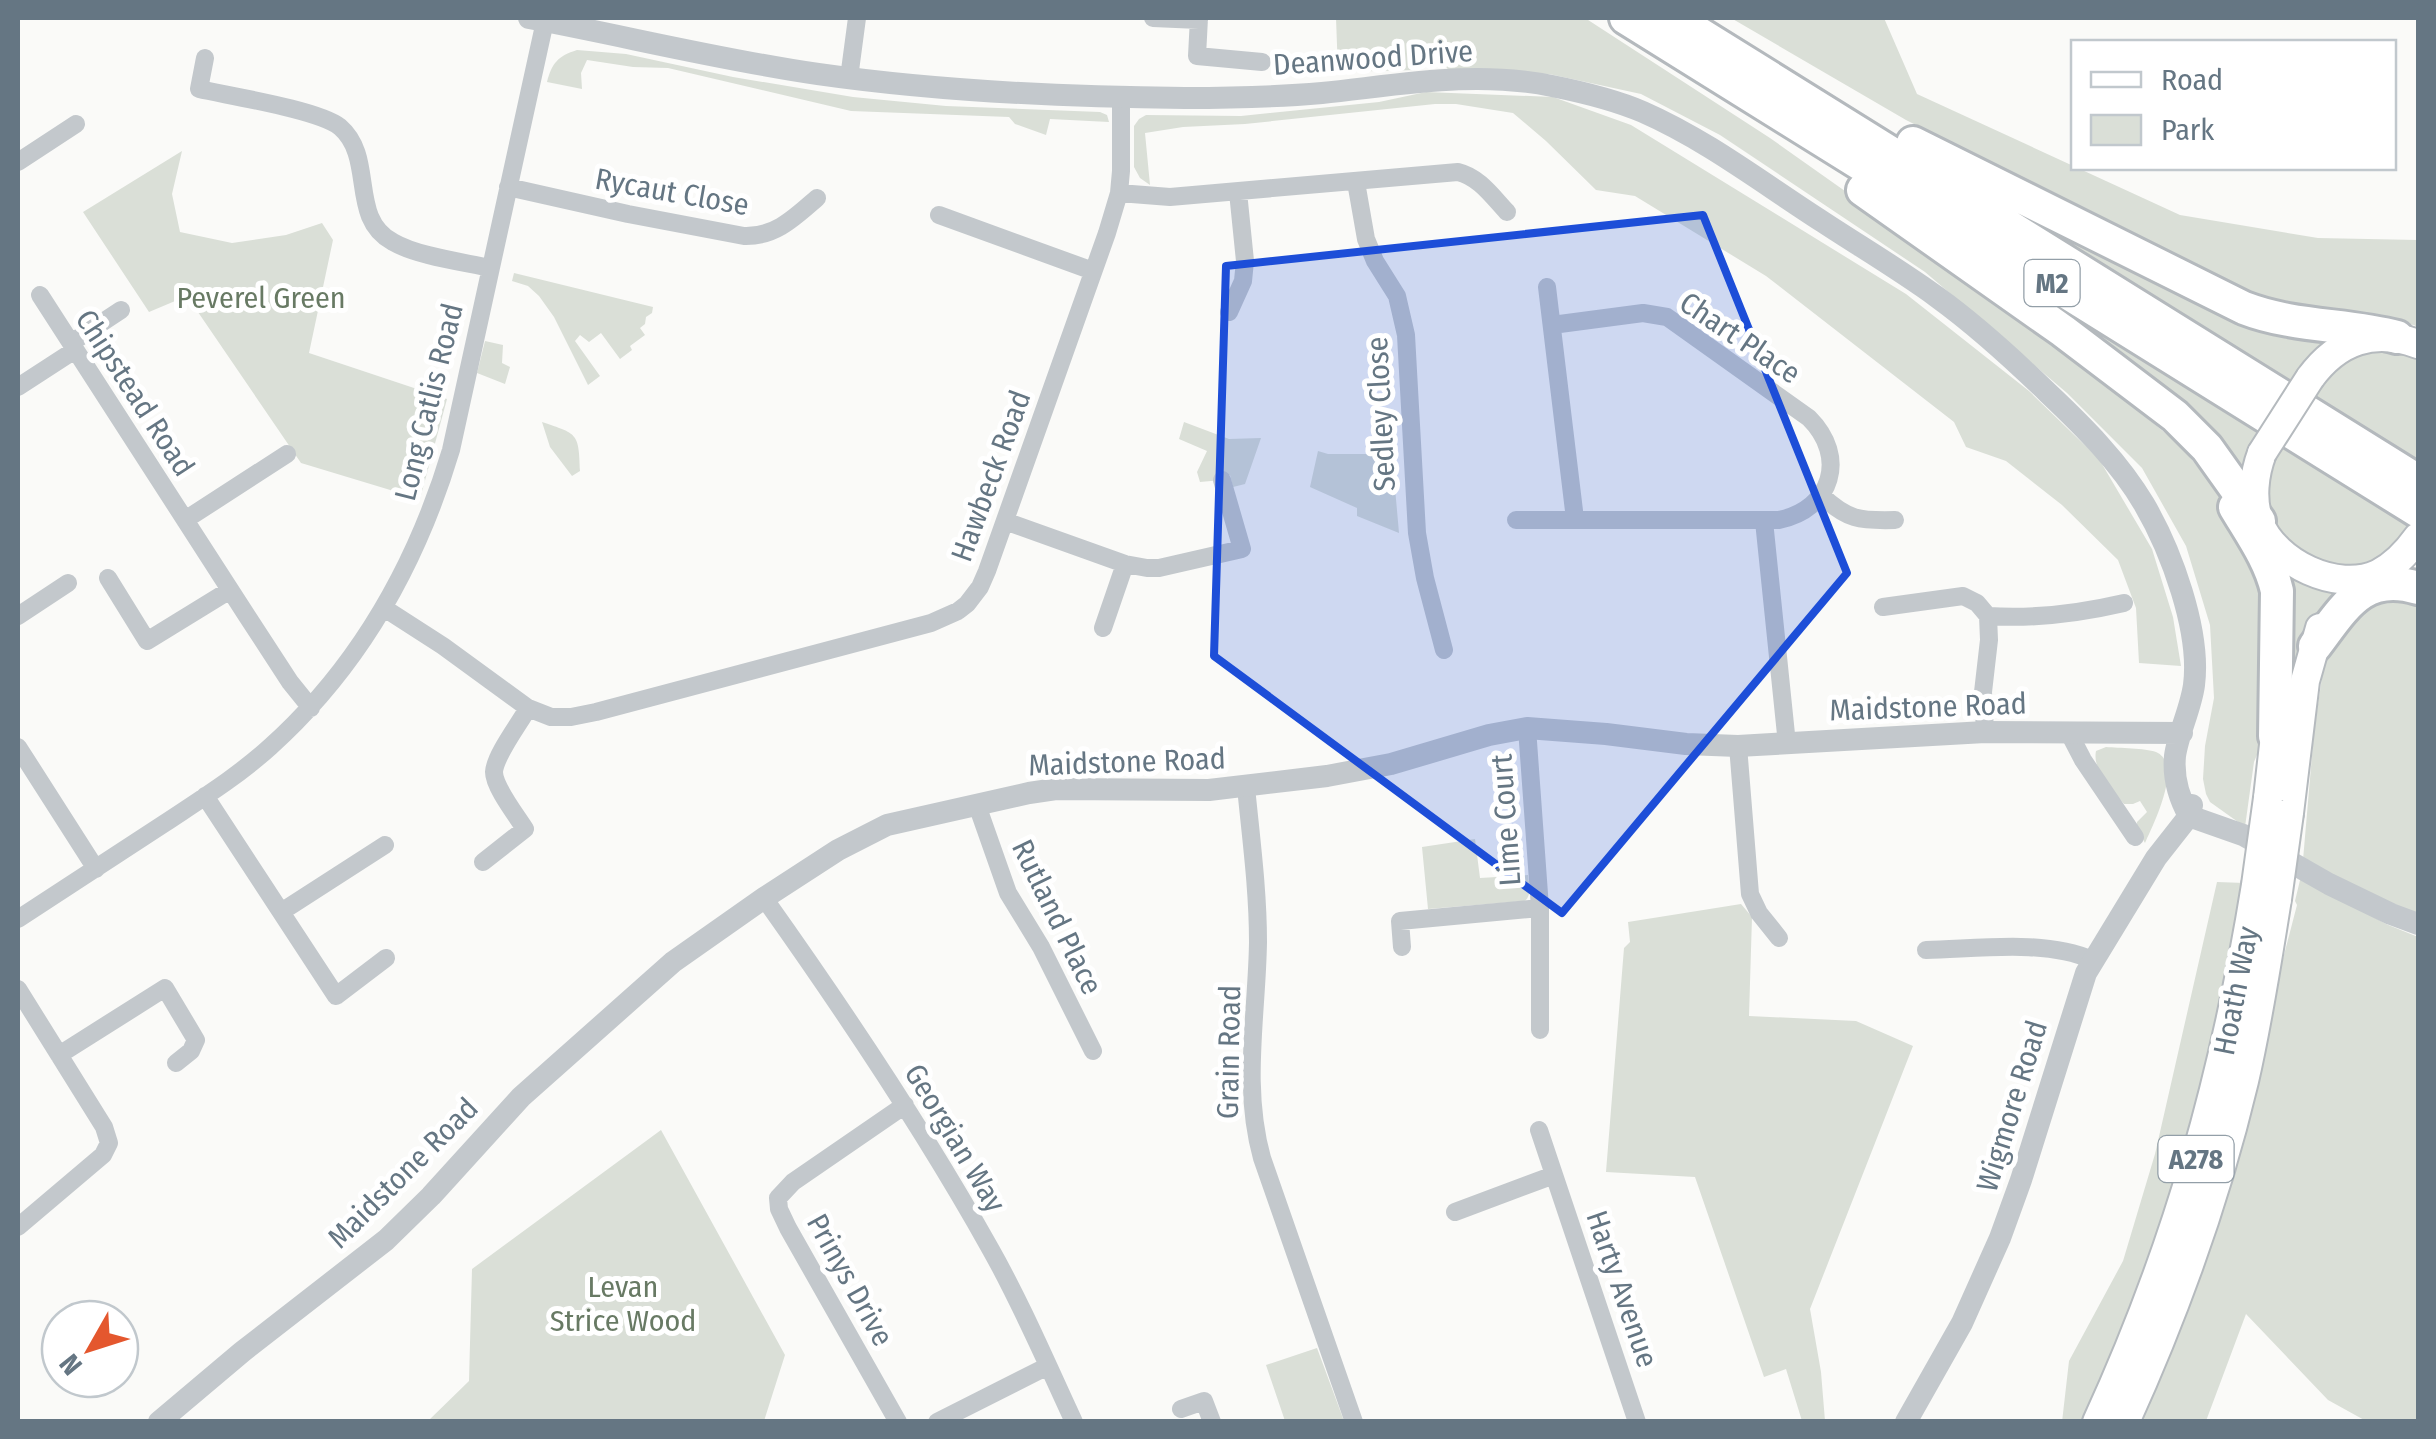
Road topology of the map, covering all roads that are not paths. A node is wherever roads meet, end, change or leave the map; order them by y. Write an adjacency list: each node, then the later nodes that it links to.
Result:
1 (857, 18): 11 (street)
2 (1153, 18): 6 (street)
3 (1626, 18): 7 (highway, M2)
4 (1674, 18): 10 (highway, M2)
5 (537, 19): 11 (street, Deanwood Drive); 16 (street, Long Catlis Road)
6 (1199, 19): 9 (street)
7 (1685, 55): 31 (highway, M2); 43 (highway, M2)
8 (206, 58): 22 (street)
9 (1262, 62)
10 (1752, 66): 29 (highway, M2); 35 (highway, M2)
11 (849, 78): 12 (street, Deanwood Drive)
12 (1121, 96): 18 (street, Hawbeck Road); 65 (street, Deanwood Drive)
13 (76, 124): 14 (street)
14 (18, 162)
15 (1356, 182): 17 (street); 20 (street); 59 (street, Sedley Close)
16 (508, 186): 19 (street, Rycaut Close); 22 (street, Long Catlis Road)
17 (1238, 192): 18 (street); 27 (street)
18 (1118, 193): 23 (street, Hawbeck Road)
19 (817, 198)
20 (1507, 212)
21 (939, 216): 23 (street)
22 (490, 268): 53 (street, Long Catlis Road)
23 (1092, 272): 41 (street, Hawbeck Road)
24 (1547, 287): 28 (street)
25 (40, 295): 30 (street, Chipstead Road)
26 (120, 310): 30 (street)
27 (1229, 312)
28 (1552, 325): 36 (street, Chart Place); 37 (street)
29 (2408, 340): 44 (main road, Hoath Way, bridge)
30 (73, 346): 32 (street); 38 (street, Chipstead Road)
31 (2125, 379): 44 (highway, M2); 66 (highway, M2)
32 (18, 388)
33 (287, 454): 38 (street, Chipstead Road)
34 (1222, 480): 45 (street)
35 (2418, 482)
36 (1821, 495): 40 (street); 42 (street)
37 (1575, 519): 39 (street); 42 (street)
38 (185, 520): 51 (street, Chipstead Road)
39 (1516, 520)
40 (1895, 520)
41 (1005, 521): 45 (street); 61 (street, Hawbeck Road)
42 (1764, 521): 67 (street)
43 (2417, 530): 46 (main road, Hoath Way)
44 (2267, 533): 46 (main road); 66 (main road, Hoath Way / A278)
45 (1125, 564): 57 (street)
46 (2370, 576): 48 (highway); 58 (main road, Hoath Way / A278)
47 (108, 578): 51 (street)
48 (2418, 580)
49 (68, 584): 55 (street)
50 (2418, 588): 58 (highway)
51 (230, 590): 60 (street, Chipstead Road)
52 (2124, 602): 56 (street)
53 (384, 608): 60 (street, Long Catlis Road); 61 (street, Hawbeck Road)
54 (1883, 608): 56 (street)
55 (18, 616)
56 (1988, 616): 63 (street)
57 (1103, 628)
58 (2315, 646): 73 (main road, Hoath Way / A278)
59 (1444, 650)
60 (311, 708): 71 (street, Long Catlis Road)
61 (528, 708): 79 (street)
62 (1528, 728): 68 (street, Maidstone Road); 70 (street, Maidstone Road); 83 (street, Lime Court)
63 (1985, 732): 64 (street, Maidstone Road); 67 (street, Maidstone Road)
64 (2069, 733): 65 (street, Maidstone Road); 76 (street, Maidstone Road)
65 (2182, 733): 75 (street, Deanwood Drive)
66 (2275, 736): 73 (main road, Hoath Way / A278)
67 (1788, 744): 68 (street, Maidstone Road)
68 (1738, 746): 87 (street)
69 (18, 748): 80 (street)
70 (1246, 787): 72 (street, Maidstone Road); 109 (street, Grain Road)
71 (205, 796): 80 (street, Long Catlis Road); 84 (street)
72 (977, 804): 82 (street, Maidstone Road); 94 (street, Rutland Place)
73 (2278, 805): 81 (main road, Hoath Way / A278, bridge)
74 (2140, 810): 76 (street)
75 (2189, 816): 86 (street); 91 (street, Wigmore Road)
76 (2124, 820): 77 (street, Maidstone Road)
77 (2135, 836)
78 (385, 845): 84 (street)
79 (483, 862)
80 (96, 869): 85 (street, Long Catlis Road)
81 (2266, 892): 112 (main road, Hoath Way / A278); 113 (main road, Hoath Way / A278)
82 (764, 898): 97 (street, Georgian Way); 104 (street, Maidstone Road)
83 (1540, 908): 88 (street, Lime Court); 93 (street, Lime Court)
84 (281, 912): 90 (street)
85 (18, 919)
86 (2418, 924)
87 (1779, 938)
88 (1402, 947)
89 (1926, 950): 91 (street)
90 (386, 958)
91 (2092, 960): 111 (street, Wigmore Road)
92 (18, 989): 95 (street)
93 (1540, 1030)
94 (1092, 1051)
95 (60, 1055): 96 (street); 101 (street)
96 (176, 1064)
97 (905, 1105): 102 (street, Georgian Way); 105 (street, Prinys Drive)
98 (1538, 1130): 99 (street, Harty Avenue)
99 (1554, 1175): 100 (street); 110 (street, Harty Avenue)
100 (1455, 1212)
101 (18, 1227)
102 (1048, 1366): 106 (street); 107 (street, Georgian Way)
103 (1181, 1409): 108 (street)
104 (163, 1420)
105 (898, 1422)
106 (936, 1422)
107 (1074, 1422)
108 (1212, 1422)
109 (1354, 1422)
110 (1637, 1422)
111 (1906, 1422)
112 (2097, 1422)
113 (2125, 1422)

